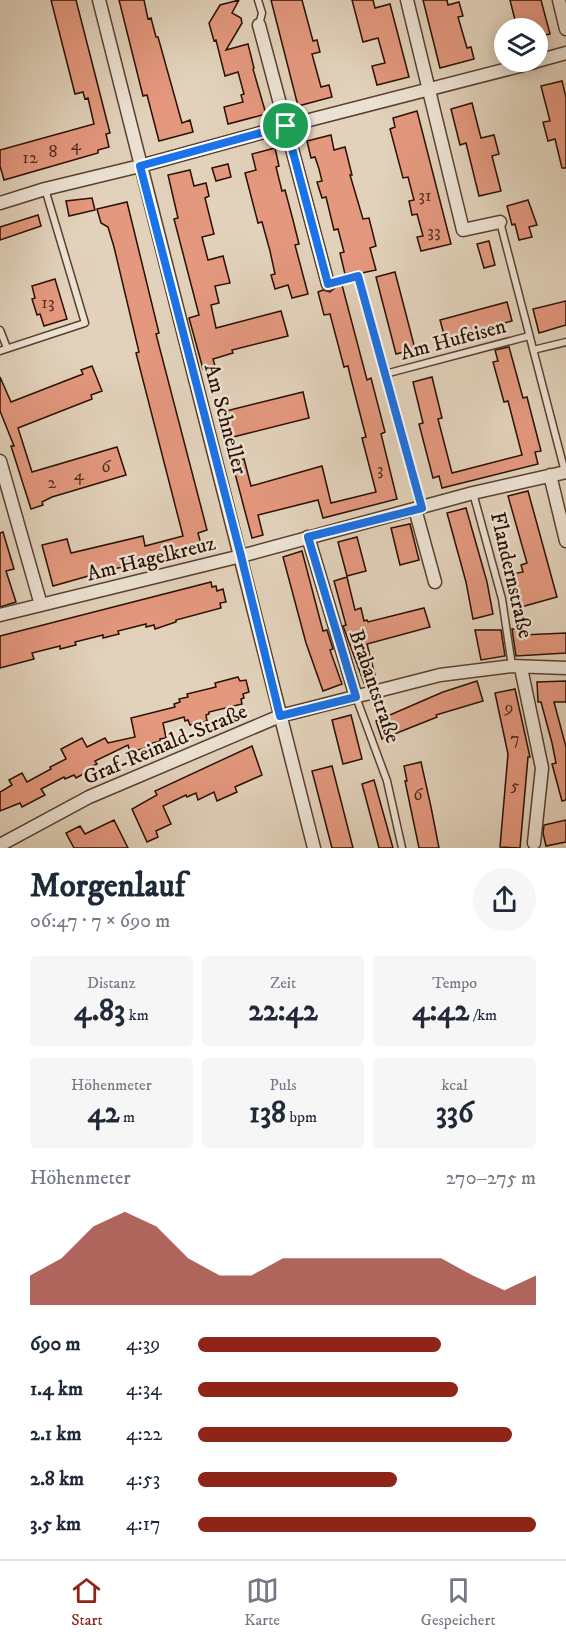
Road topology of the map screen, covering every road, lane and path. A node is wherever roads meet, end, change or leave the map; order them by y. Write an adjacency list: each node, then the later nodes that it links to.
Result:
1 (99, 0): 12 (street, Am Schneller)
2 (258, 0): 5 (lane)
3 (407, 0): 10 (street)
4 (559, 0): 6 (street)
5 (259, 25): 11 (street)
6 (566, 29)
7 (566, 53): 8 (street)
8 (548, 58)
9 (495, 72): 10 (street)
10 (429, 90): 11 (street); 15 (street)
11 (286, 126): 12 (street); 16 (street)
12 (140, 166): 13 (street); 30 (street, Am Schneller)
13 (45, 189): 14 (street); 20 (lane)
14 (0, 203)
15 (500, 222): 18 (lane, Am Hufeisen)
16 (328, 284): 22 (lane, Am Hufeisen)
17 (0, 330): 20 (lane)
18 (530, 336): 21 (lane, Am Hufeisen); 22 (lane, Am Hufeisen)
19 (566, 342): 21 (lane, Am Hufeisen)
20 (3, 350)
21 (533, 350): 24 (lane, Am Hufeisen)
22 (385, 374): 27 (lane, Am Hufeisen)
23 (0, 461): 32 (street)
24 (565, 472): 25 (street, Am Hagelkreuz)
25 (550, 476): 26 (street, Am Hagelkreuz); 29 (street)
26 (473, 493): 27 (street, Am Hagelkreuz); 34 (lane, Flandernstraße)
27 (418, 508): 28 (street, Am Hagelkreuz); 31 (street)
28 (308, 537): 30 (street, Am Hagelkreuz); 36 (street, Brabantstraße)
29 (566, 541)
30 (241, 556): 32 (street, Am Hagelkreuz); 37 (street, Am Schneller)
31 (435, 582)
32 (41, 605): 33 (street, Am Hagelkreuz)
33 (0, 615)
34 (516, 667): 35 (street, Graf-Reinald-Straße); 36 (street, Graf-Reinald-Straße); 39 (street, Flandernstraße)
35 (566, 668)
36 (356, 697): 37 (street, Graf-Reinald-Straße); 41 (lane, Brabantstraße)
37 (280, 716): 38 (street, Graf-Reinald-Straße); 40 (street, Am Schneller)
38 (0, 844)
39 (535, 846)
40 (314, 848)
41 (402, 848)

